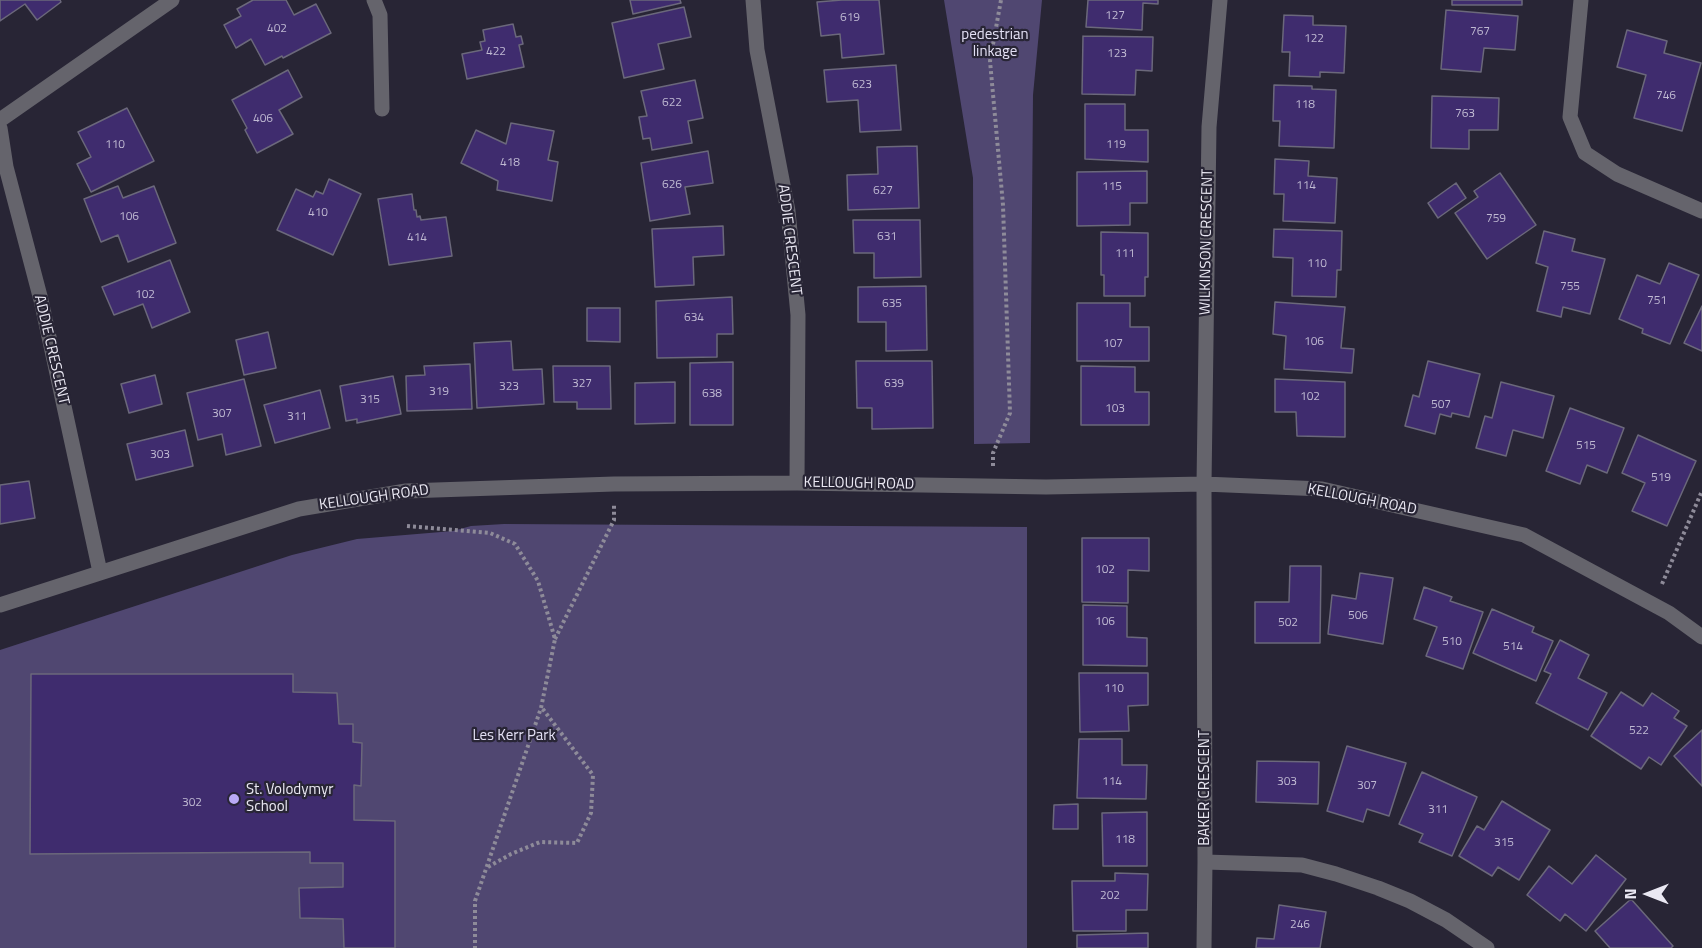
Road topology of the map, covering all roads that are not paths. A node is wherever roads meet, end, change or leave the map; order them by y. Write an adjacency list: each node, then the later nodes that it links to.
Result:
1 (172, 0): 7 (street)
2 (374, 0): 6 (street)
3 (753, 0): 11 (street, ADDIE CRESCENT)
4 (1220, 0): 12 (street, WILKINSON CRESCENT)
5 (1581, 0): 10 (street)
6 (382, 109)
7 (0, 120)
8 (0, 128): 9 (street, ADDIE CRESCENT)
9 (3, 169): 13 (street, ADDIE CRESCENT)
10 (1702, 211)
11 (796, 483): 12 (street, KELLOUGH ROAD); 13 (street, KELLOUGH ROAD)
12 (1204, 484): 15 (street, KELLOUGH ROAD); 16 (street, BAKER CRESCENT)
13 (100, 572): 14 (street, KELLOUGH ROAD)
14 (0, 605)
15 (1702, 637)
16 (1205, 862): 17 (street); 18 (street, BAKER CRESCENT)
17 (1204, 948)
18 (1487, 948)

